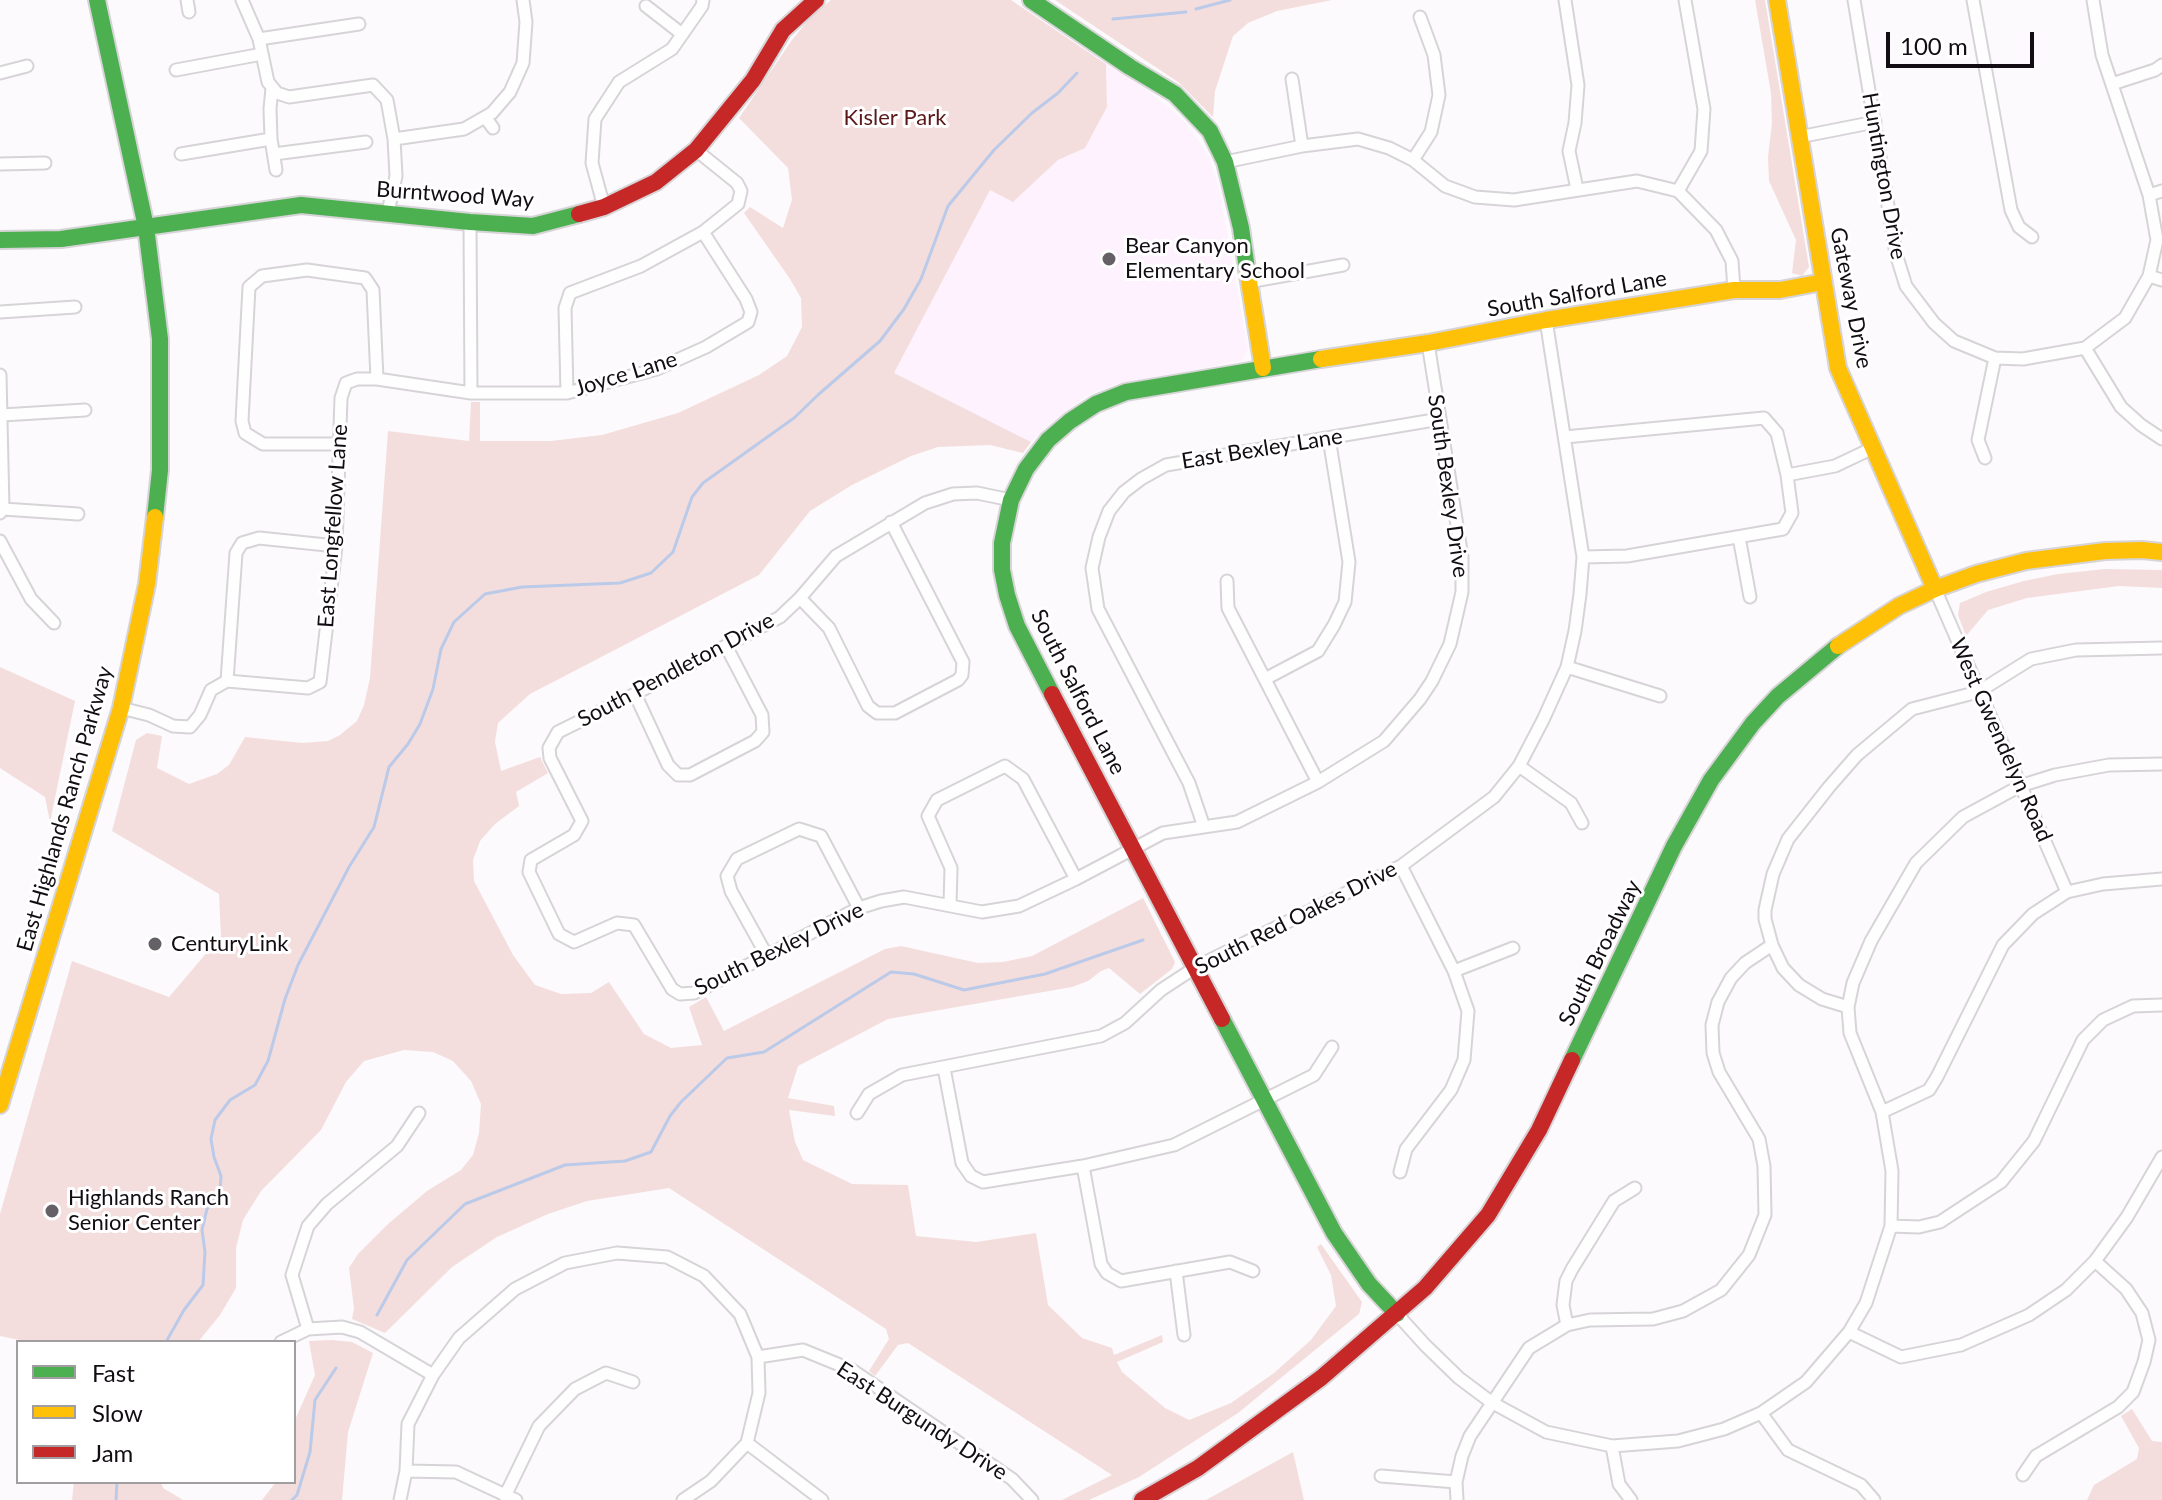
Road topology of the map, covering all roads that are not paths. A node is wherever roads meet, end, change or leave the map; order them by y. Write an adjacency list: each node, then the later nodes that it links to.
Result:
1 (97, 0): 49 (street, East Highlands Ranch Parkway)
2 (242, 0): 17 (street)
3 (523, 0): 26 (street)
4 (703, 0): 16 (street)
5 (816, 0): 34 (street, Burntwood Way)
6 (1031, 0): 38 (street)
7 (1565, 0): 42 (street)
8 (1685, 0): 43 (street)
9 (1777, 0): 29 (street, Gateway Drive)
10 (1854, 0): 27 (street, Huntington Drive)
11 (1973, 0): 51 (street)
12 (2093, 0): 24 (street, Huntington Drive)
13 (646, 6): 16 (street)
14 (1420, 17): 37 (street)
15 (359, 24): 17 (street)
16 (682, 34): 46 (street)
17 (259, 39): 18 (street)
18 (262, 54): 21 (street); 25 (street)
19 (2162, 65): 24 (street)
20 (27, 66): 22 (street)
21 (176, 70)
22 (0, 73)
23 (1292, 79): 33 (street)
24 (2112, 84): 45 (street, Huntington Drive)
25 (272, 88): 30 (street); 31 (street)
26 (485, 117): 28 (street); 31 (street)
27 (1875, 122): 29 (street); 64 (street, Huntington Drive)
28 (493, 128)
29 (1799, 137): 57 (street, Gateway Drive)
30 (271, 139): 35 (street); 36 (street)
31 (394, 139): 47 (street)
32 (366, 142): 36 (street)
33 (1302, 146): 37 (street); 38 (street)
34 (696, 150): 46 (street, Burntwood Way); 50 (street)
35 (181, 154)
36 (274, 154): 41 (street)
37 (1413, 160): 42 (street)
38 (1225, 162): 56 (street)
39 (45, 163): 40 (street)
40 (0, 164)
41 (276, 170)
42 (1577, 189): 43 (street)
43 (1678, 191): 58 (street)
44 (2162, 191): 45 (street)
45 (2149, 195): 54 (street, Huntington Drive)
46 (604, 207): 48 (street, Burntwood Way)
47 (388, 212): 48 (street, Burntwood Way); 49 (street, Burntwood Way)
48 (470, 222): 69 (street)
49 (146, 227): 52 (street, Burntwood Way); 103 (street, East Highlands Ranch Parkway)
50 (703, 232): 70 (street); 70 (street, Joyce Lane)
51 (2032, 237)
52 (0, 240)
53 (1343, 265): 56 (street)
54 (2149, 276): 55 (street); 63 (street, Huntington Drive)
55 (2162, 280)
56 (1248, 282): 65 (street)
57 (1823, 282): 58 (street, South Salford Lane); 78 (street, Gateway Drive)
58 (1734, 290): 61 (street, South Salford Lane)
59 (75, 307): 60 (street)
60 (0, 312)
61 (1546, 320): 62 (street, South Salford Lane); 74 (street, South Red Oakes Drive)
62 (1428, 343): 65 (street, South Salford Lane); 73 (street, South Bexley Drive)
63 (2085, 348): 64 (street, Huntington Drive); 76 (street)
64 (1995, 358): 79 (street)
65 (1263, 368): 81 (street, South Salford Lane)
66 (0, 375): 72 (street)
67 (377, 379): 68 (street, Joyce Lane); 69 (street, Joyce Lane); 77 (street)
68 (346, 383): 77 (street, East Longfellow Lane)
69 (471, 393): 70 (street, Joyce Lane)
70 (567, 393)
71 (85, 410): 72 (street)
72 (2, 415): 82 (street)
73 (1440, 419): 75 (street, East Bexley Lane); 106 (street, South Bexley Drive)
74 (1565, 437): 80 (street); 89 (street, South Red Oakes Drive)
75 (1329, 438): 98 (street); 109 (street, East Bexley Lane)
76 (2162, 439)
77 (339, 444): 87 (street, East Longfellow Lane)
78 (1873, 448): 80 (street); 91 (street, Gateway Drive)
79 (1985, 458)
80 (1787, 475): 85 (street)
81 (1011, 500): 84 (street, South Pendleton Drive); 110 (street, South Salford Lane)
82 (2, 511): 83 (street)
83 (78, 514)
84 (891, 522): 93 (street, South Pendleton Drive); 93 (street)
85 (1739, 537): 89 (street); 92 (street)
86 (0, 541): 94 (street)
87 (336, 546): 99 (street, East Longfellow Lane); 99 (street)
88 (2162, 552): 91 (street, South Broadway)
89 (1583, 557): 97 (street, South Red Oakes Drive)
90 (1227, 581): 98 (street)
91 (1935, 589): 100 (street, West Gwendelyn Road); 141 (street, South Broadway)
92 (1750, 597)
93 (800, 598): 95 (street, South Pendleton Drive)
94 (54, 623)
95 (726, 646): 101 (street, South Pendleton Drive); 101 (street)
96 (2162, 648): 100 (street)
97 (1567, 667): 102 (street); 105 (street, South Red Oakes Drive)
98 (1265, 679): 106 (street)
99 (227, 681): 103 (street)
100 (1978, 692): 107 (street, West Gwendelyn Road); 118 (street)
101 (635, 694): 115 (street, South Pendleton Drive)
102 (1660, 696)
103 (121, 708): 127 (street, East Highlands Ranch Parkway)
104 (2162, 764): 107 (street)
105 (1519, 766): 108 (street); 111 (street, South Red Oakes Drive)
106 (1318, 782): 109 (street, South Bexley Drive)
107 (2020, 786): 114 (street, West Gwendelyn Road); 124 (street)
108 (1582, 823)
109 (1204, 827): 110 (street, South Bexley Drive)
110 (1134, 849): 112 (street, South Bexley Drive); 121 (street, South Salford Lane)
111 (1401, 866): 121 (street, South Red Oakes Drive); 122 (street)
112 (1076, 879): 116 (street, South Bexley Drive); 116 (street)
113 (2162, 879): 114 (street)
114 (2067, 892): 130 (street)
115 (543, 901): 120 (street, South Bexley Drive)
116 (950, 905): 117 (street, South Bexley Drive)
117 (859, 908): 120 (street, South Bexley Drive); 120 (street)
118 (1772, 945): 124 (street); 142 (street)
119 (1513, 948): 122 (street)
120 (767, 956)
121 (1196, 967): 126 (street, South Red Oakes Drive); 128 (street, South Salford Lane)
122 (1454, 971): 135 (street)
123 (2162, 1005): 137 (street)
124 (1848, 1007): 130 (street)
125 (1332, 1047): 128 (street)
126 (944, 1068): 132 (street, South Red Oakes Drive); 134 (street)
127 (3, 1085): 129 (street, East Highlands Ranch Parkway)
128 (1265, 1100): 134 (street); 141 (street, South Salford Lane)
129 (0, 1105)
130 (1882, 1112): 137 (street)
131 (419, 1113): 143 (street)
132 (857, 1113)
133 (2162, 1157): 138 (street)
134 (1083, 1166): 139 (street)
135 (1400, 1172)
136 (1635, 1188): 142 (street)
137 (1891, 1226): 144 (street)
138 (2095, 1261): 144 (street); 155 (street)
139 (1176, 1271): 140 (street); 145 (street)
140 (1253, 1271)
141 (1397, 1314): 150 (street); 163 (street, South Broadway)
142 (1567, 1325): 150 (street)
143 (308, 1329): 146 (street); 148 (street)
144 (1849, 1332): 151 (street)
145 (1184, 1335)
146 (285, 1340)
147 (758, 1357): 148 (street); 152 (street); 162 (street, East Burgundy Drive)
148 (433, 1375): 154 (street)
149 (633, 1382): 158 (street)
150 (1491, 1402): 153 (street); 157 (street)
151 (1761, 1413): 153 (street); 166 (street)
152 (747, 1443): 160 (street); 161 (street)
153 (1612, 1446): 165 (street)
154 (406, 1471): 158 (street); 159 (street)
155 (2023, 1475)
156 (1381, 1476): 157 (street)
157 (1456, 1482): 164 (street)
158 (511, 1498)
159 (400, 1500)
160 (683, 1500)
161 (822, 1500)
162 (1032, 1500)
163 (1142, 1500)
164 (1457, 1500)
165 (1631, 1500)
166 (1874, 1500)

